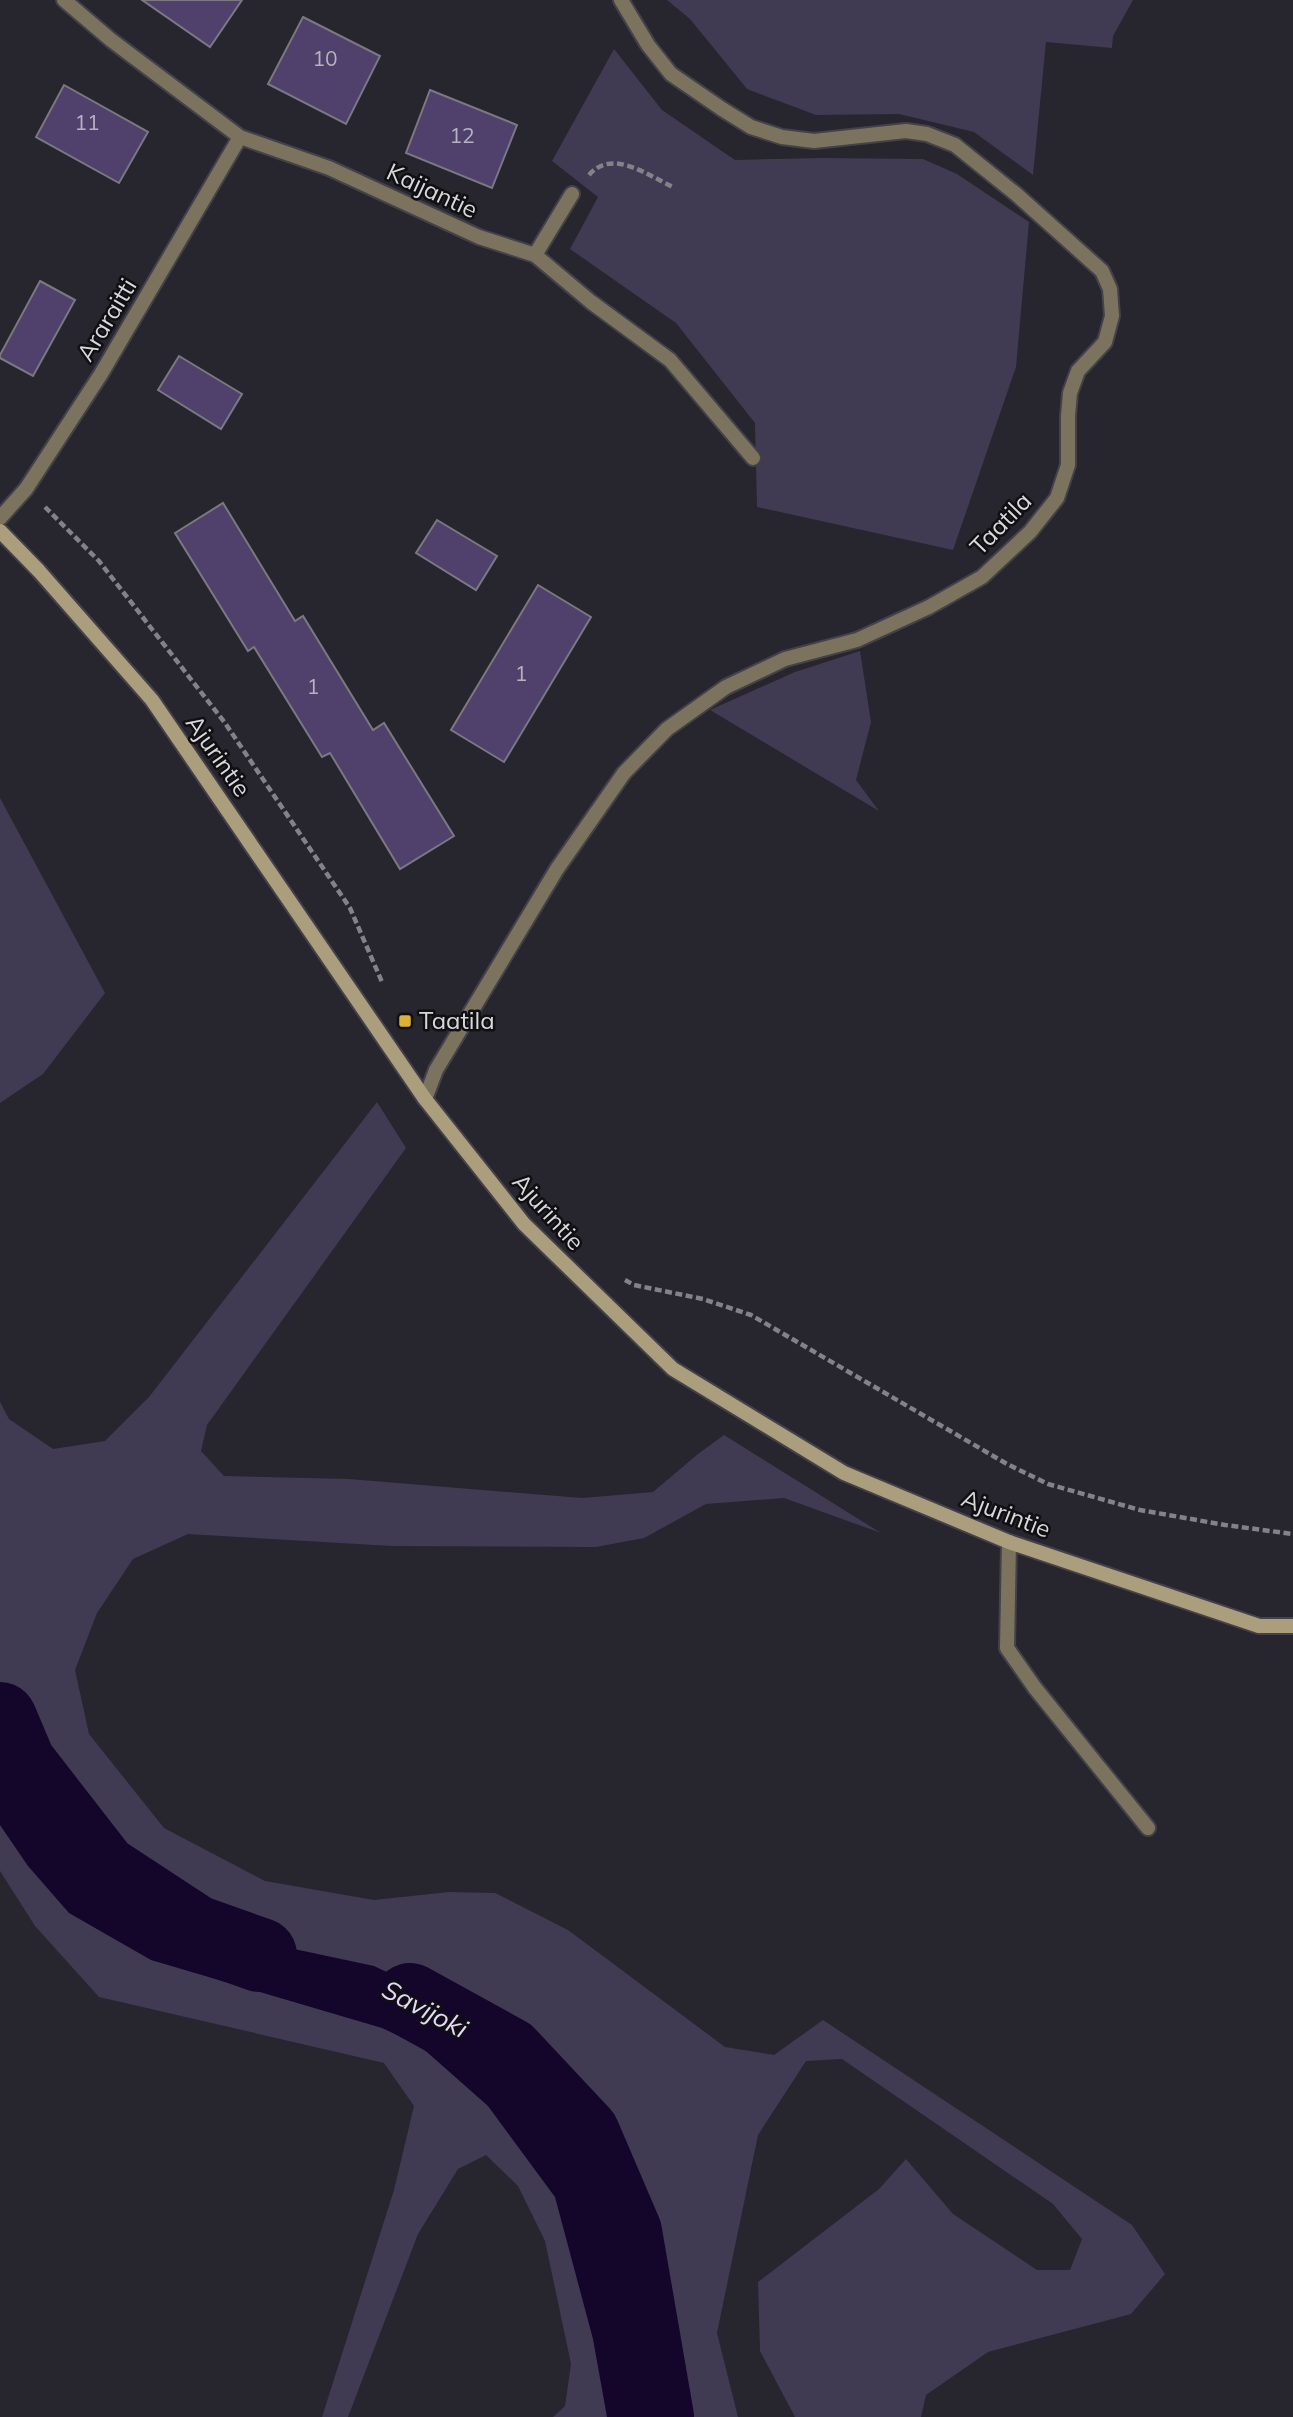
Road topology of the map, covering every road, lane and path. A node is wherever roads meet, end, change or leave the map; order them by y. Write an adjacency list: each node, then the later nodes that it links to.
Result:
1 (64, 0): 3 (street, Kaijantie)
2 (621, 0): 12 (street, Taatila)
3 (240, 136): 6 (street, Kaijantie); 8 (street, Araraitti)
4 (673, 187): 5 (path)
5 (572, 194): 6 (street)
6 (535, 255): 7 (street, Kaijantie)
7 (753, 458)
8 (26, 489): 9 (street, Araraitti); 11 (path)
9 (0, 518)
10 (0, 531): 12 (street, Ajurintie)
11 (387, 990)
12 (425, 1099): 15 (street, Ajurintie)
13 (624, 1279): 14 (path)
14 (1293, 1534)
15 (1009, 1542): 16 (street, Ajurintie); 17 (street)
16 (1293, 1626)
17 (1148, 1828)

